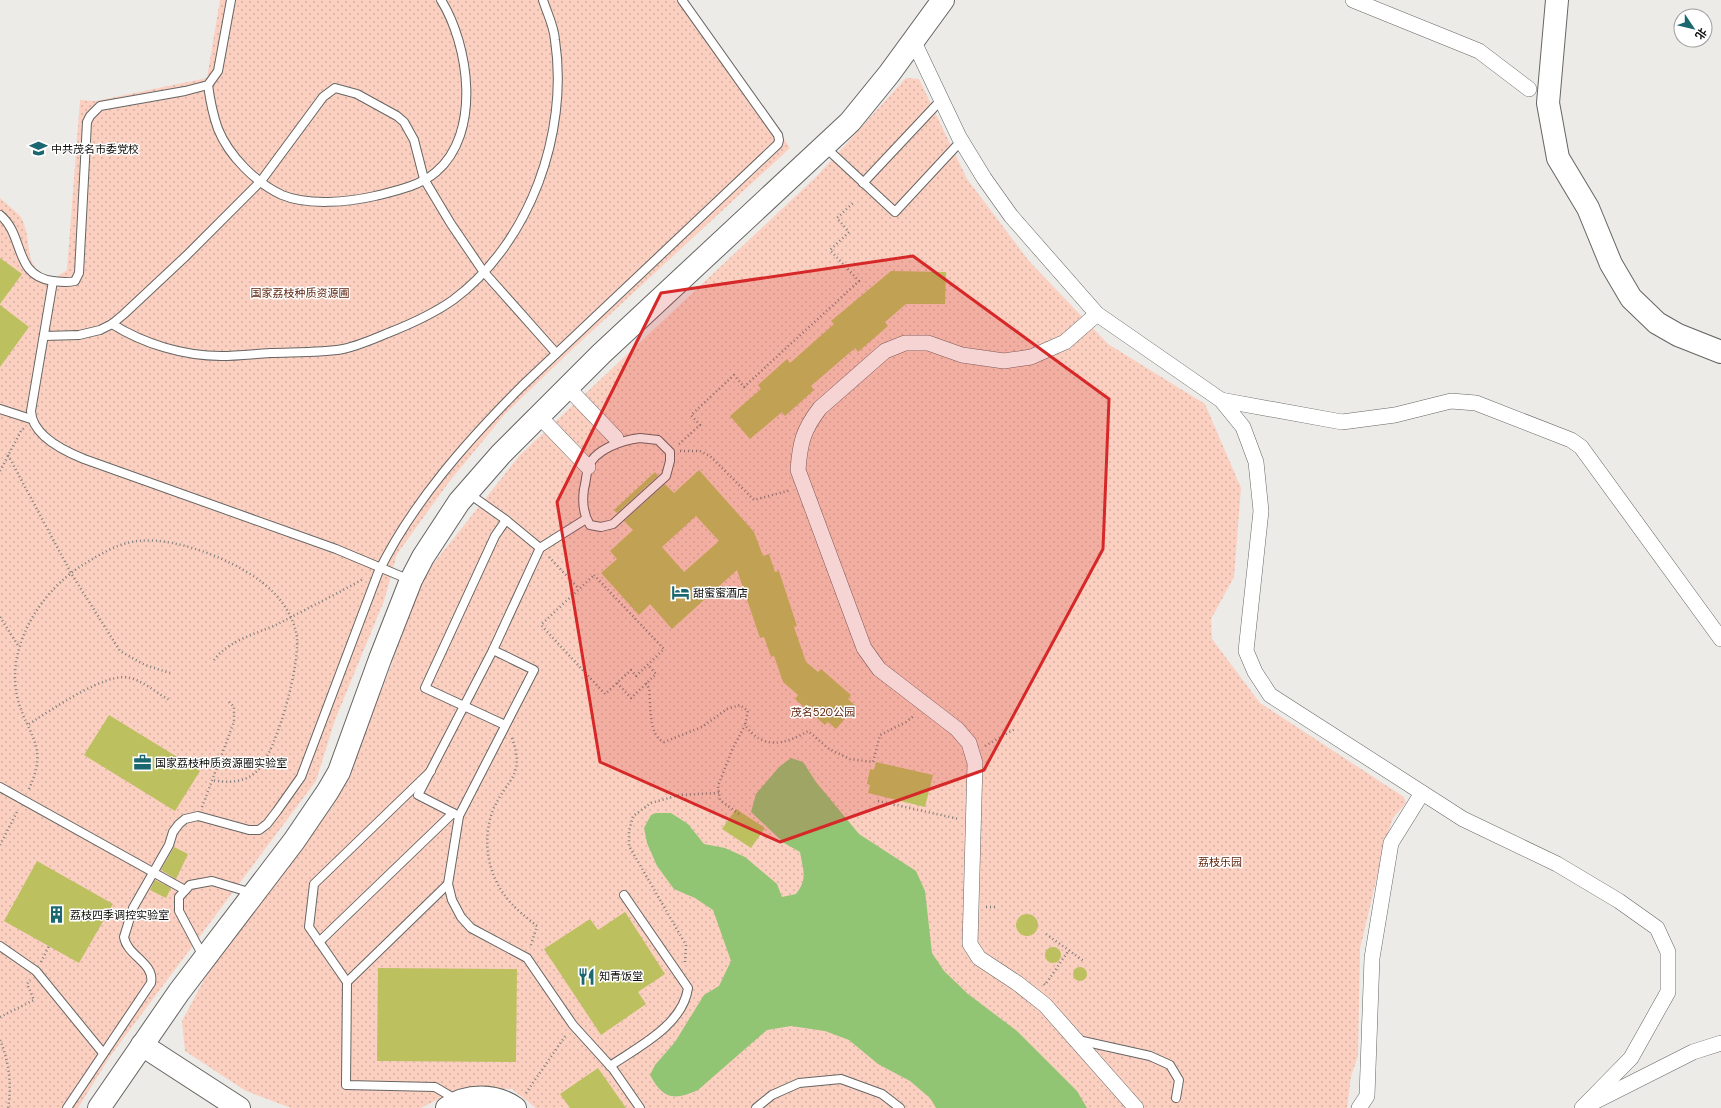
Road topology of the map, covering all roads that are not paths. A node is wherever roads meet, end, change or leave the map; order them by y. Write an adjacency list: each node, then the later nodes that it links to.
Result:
1 (230, 0): 9 (lane)
2 (441, 0): 14 (lane)
3 (543, 0): 18 (lane)
4 (682, 0): 24 (lane)
5 (943, 0): 8 (main road)
6 (1353, 0): 10 (street)
7 (1557, 0): 23 (main road)
8 (913, 40): 11 (street); 13 (main road)
9 (208, 85): 15 (lane); 19 (lane)
10 (1529, 89)
11 (941, 100): 12 (street); 16 (lane)
12 (961, 141): 16 (lane); 20 (street)
13 (824, 147): 16 (lane); 25 (main road)
14 (424, 179): 15 (lane); 15 (lane); 18 (lane)
15 (260, 181): 21 (lane)
16 (864, 183)
17 (0, 215): 19 (lane)
18 (484, 271): 21 (lane); 24 (lane)
19 (53, 281): 22 (lane)
20 (1097, 314): 26 (street); 55 (street)
21 (112, 324): 22 (lane)
22 (44, 336): 29 (lane)
23 (1721, 352)
24 (556, 353): 36 (lane)
25 (568, 388): 28 (main road); 30 (street)
26 (1221, 400): 38 (street); 44 (street)
27 (0, 409): 29 (lane)
28 (540, 416): 31 (street); 32 (main road)
29 (32, 421): 36 (lane)
30 (616, 438)
31 (588, 466): 33 (lane); 33 (lane)
32 (467, 492): 34 (lane); 37 (main road)
33 (586, 519): 35 (lane)
34 (506, 520): 35 (lane); 40 (lane)
35 (540, 548): 39 (lane)
36 (380, 568): 37 (lane); 46 (lane)
37 (411, 580): 49 (main road)
38 (1721, 639)
39 (493, 650): 40 (lane); 41 (lane)
40 (464, 706): 41 (lane); 42 (lane)
41 (506, 724): 45 (lane)
42 (431, 771): 45 (lane); 51 (lane)
43 (0, 787): 46 (lane)
44 (1422, 793): 70 (street); 71 (street)
45 (456, 814): 47 (lane); 51 (lane)
46 (153, 872): 48 (lane); 58 (lane)
47 (448, 884): 54 (lane); 59 (lane)
48 (185, 890): 49 (lane); 53 (lane)
49 (253, 894): 53 (main road)
50 (624, 895): 59 (lane)
51 (319, 942): 54 (lane)
52 (0, 946): 58 (lane)
53 (204, 958): 57 (main road)
54 (348, 982): 61 (lane)
55 (1076, 1039): 60 (lane); 69 (street)
56 (1721, 1043): 71 (street)
57 (142, 1045): 63 (main road); 64 (main road)
58 (103, 1054): 62 (lane)
59 (610, 1066): 66 (lane)
60 (1176, 1098)
61 (453, 1105): 65 (main road)
62 (67, 1108)
63 (98, 1108)
64 (239, 1108)
65 (515, 1108)
66 (640, 1108)
67 (756, 1108): 68 (lane)
68 (900, 1108)
69 (1136, 1108)
70 (1359, 1108)
71 (1582, 1108)

